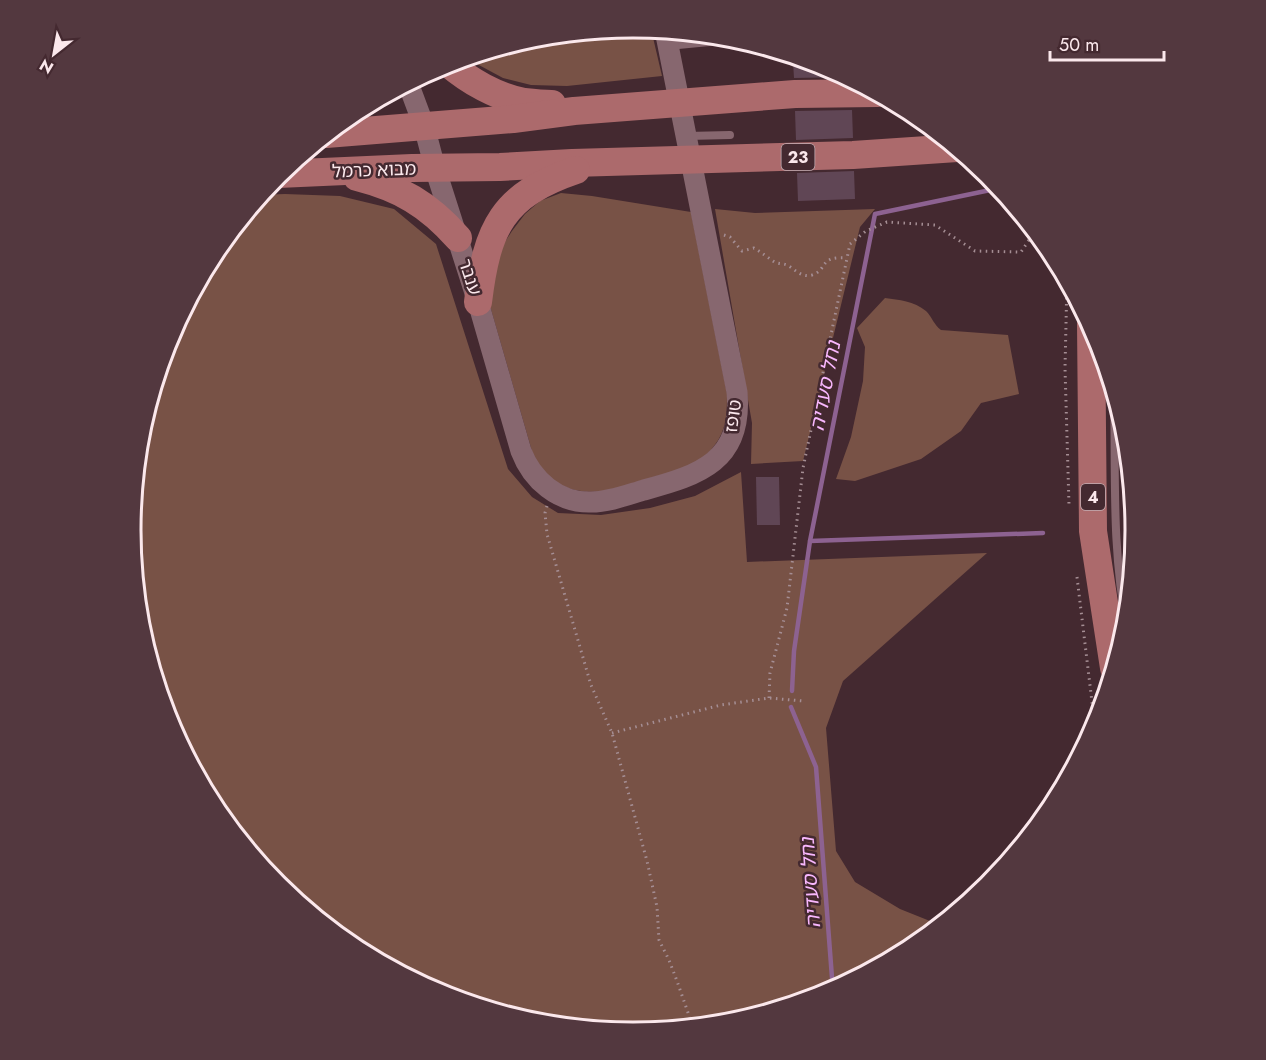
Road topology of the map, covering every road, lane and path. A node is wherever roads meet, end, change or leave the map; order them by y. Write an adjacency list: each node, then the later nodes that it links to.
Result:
1 (666, 39): 9 (street, טופז)
2 (457, 71): 5 (highway)
3 (411, 90): 6 (street, ענבר)
4 (861, 93): 5 (highway)
5 (599, 109): 6 (highway, מבוא כרמל)
6 (424, 126): 7 (highway, מבוא כרמל); 12 (street, ענבר)
7 (342, 133)
8 (730, 135): 9 (lane)
9 (686, 136): 15 (street, טופז)
10 (945, 149): 11 (highway, 23)
11 (596, 163): 12 (highway, 23); 19 (highway)
12 (435, 168): 13 (highway, מבוא כרמל / 23); 16 (street, ענבר)
13 (334, 171): 14 (highway, מבוא כרמל / 23); 16 (highway)
14 (294, 173)
15 (705, 230): 18 (path); 22 (street, טופז)
16 (458, 238): 19 (street, ענבר)
17 (1030, 239): 18 (path)
18 (847, 258): 25 (path)
19 (478, 302): 22 (street, טופז)
20 (1091, 351): 24 (highway, 4)
21 (1115, 427): 23 (lane)
22 (551, 491): 27 (path)
23 (1121, 591)
24 (1111, 648)
25 (769, 698): 26 (path); 27 (path)
26 (803, 701)
27 (612, 734): 28 (path)
28 (690, 1019)

